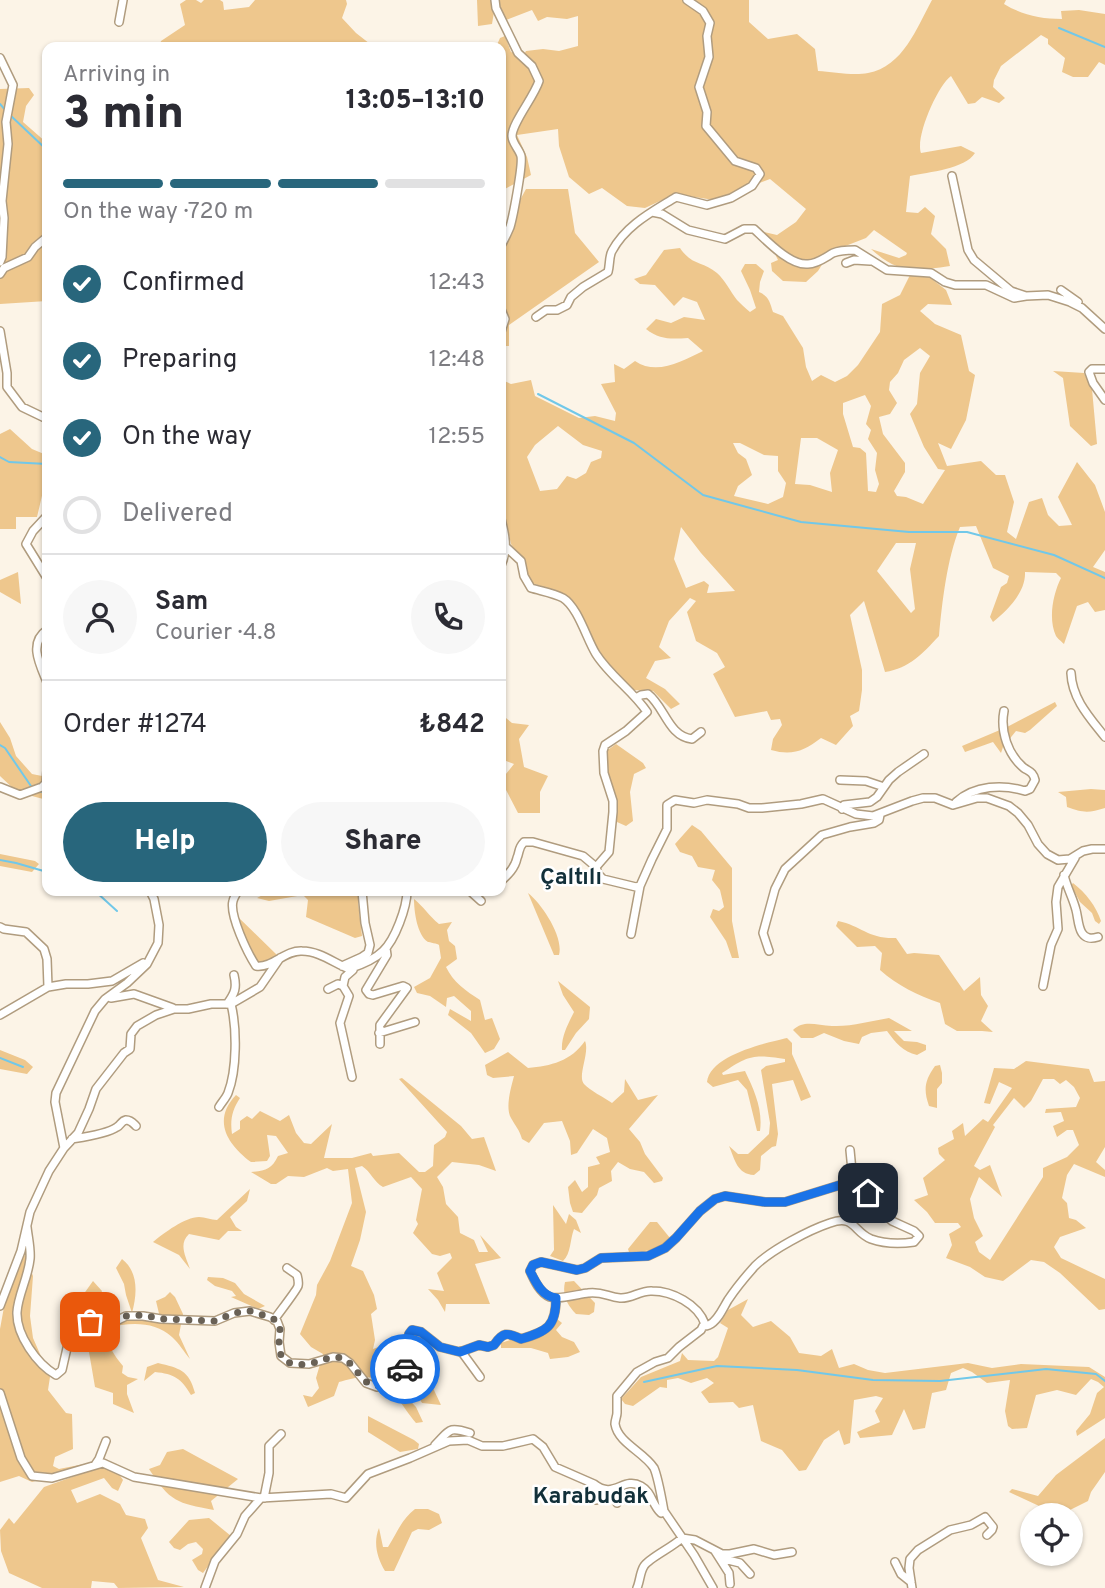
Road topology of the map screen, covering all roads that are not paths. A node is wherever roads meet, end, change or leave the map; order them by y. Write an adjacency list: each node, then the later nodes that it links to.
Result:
1 (122, 0): 4 (street)
2 (495, 0): 8 (street)
3 (687, 0): 7 (street)
4 (119, 22)
5 (0, 58): 10 (street)
6 (952, 176): 15 (street)
7 (652, 212): 12 (street); 17 (street)
8 (506, 234)
9 (42, 241): 13 (street)
10 (0, 262)
11 (846, 262): 12 (street)
12 (874, 262): 15 (street)
13 (0, 274)
14 (1061, 289): 16 (street)
15 (1027, 296): 16 (street)
16 (1082, 309): 18 (street)
17 (536, 317)
18 (1105, 329)
19 (0, 331): 22 (street)
20 (1105, 369): 21 (street)
21 (1105, 400)
22 (42, 417)
23 (42, 521): 25 (street)
24 (506, 547): 29 (street)
25 (42, 567)
26 (42, 633): 27 (street)
27 (42, 671)
28 (1071, 673): 32 (street)
29 (636, 698): 31 (street); 45 (street)
30 (1004, 712): 38 (street)
31 (701, 732)
32 (1105, 737)
33 (924, 754): 35 (street)
34 (840, 780): 35 (street)
35 (884, 786): 40 (street)
36 (0, 787): 37 (street)
37 (42, 787)
38 (953, 805): 42 (street); 44 (street)
39 (762, 808): 40 (street); 41 (street); 48 (street)
40 (842, 809): 42 (street)
41 (752, 814)
42 (880, 815): 59 (street)
43 (1105, 849): 44 (street)
44 (1075, 857): 46 (street)
45 (596, 867): 47 (street); 48 (street)
46 (1064, 875): 57 (street); 66 (street)
47 (506, 876)
48 (640, 886): 56 (street)
49 (152, 896): 60 (street)
50 (236, 896): 61 (street)
51 (362, 896): 62 (street)
52 (407, 896): 58 (street)
53 (476, 896): 54 (street)
54 (481, 901)
55 (0, 927): 67 (street)
56 (631, 934)
57 (1098, 937)
58 (386, 948): 63 (street); 74 (street)
59 (769, 951)
60 (151, 956): 67 (street); 69 (street)
61 (280, 958): 62 (street); 70 (street)
62 (341, 966): 63 (street)
63 (356, 967): 65 (street)
64 (234, 975): 70 (street)
65 (343, 986): 68 (street); 76 (street)
66 (1043, 986)
67 (48, 987): 72 (street)
68 (328, 989)
69 (104, 1001): 71 (street); 80 (street)
70 (229, 1004): 71 (street); 77 (street)
71 (174, 1009): 79 (street)
72 (0, 1015)
73 (415, 1022): 74 (street)
74 (379, 1034): 75 (street)
75 (380, 1044)
76 (352, 1077)
77 (219, 1107)
78 (136, 1126): 79 (street)
79 (71, 1139): 80 (street)
80 (64, 1148): 83 (street)
81 (850, 1150): 82 (street)
82 (853, 1181): 85 (street); 88 (street)
83 (27, 1227): 86 (street); 87 (street)
84 (287, 1268): 87 (street)
85 (556, 1298): 88 (street); 89 (street)
86 (1, 1301)
87 (274, 1320): 89 (street)
88 (703, 1326): 102 (street)
89 (461, 1351): 90 (street)
90 (480, 1377)
91 (0, 1393): 96 (street)
92 (470, 1433): 95 (street)
93 (281, 1434): 99 (street)
94 (106, 1441): 96 (street)
95 (432, 1448): 97 (street); 99 (street)
96 (95, 1466): 99 (street)
97 (583, 1479): 98 (street); 100 (street)
98 (614, 1489): 101 (street); 102 (street)
99 (263, 1498): 112 (street)
100 (596, 1500)
101 (617, 1503)
102 (664, 1511): 104 (street)
103 (987, 1535): 111 (street)
104 (682, 1538): 105 (street); 113 (street); 114 (street)
105 (715, 1550): 106 (street); 107 (street)
106 (792, 1552)
107 (720, 1558): 109 (street); 110 (street)
108 (895, 1562): 111 (street)
109 (750, 1574)
110 (730, 1584)
111 (911, 1585)
112 (205, 1588)
113 (637, 1588)
114 (713, 1588)

